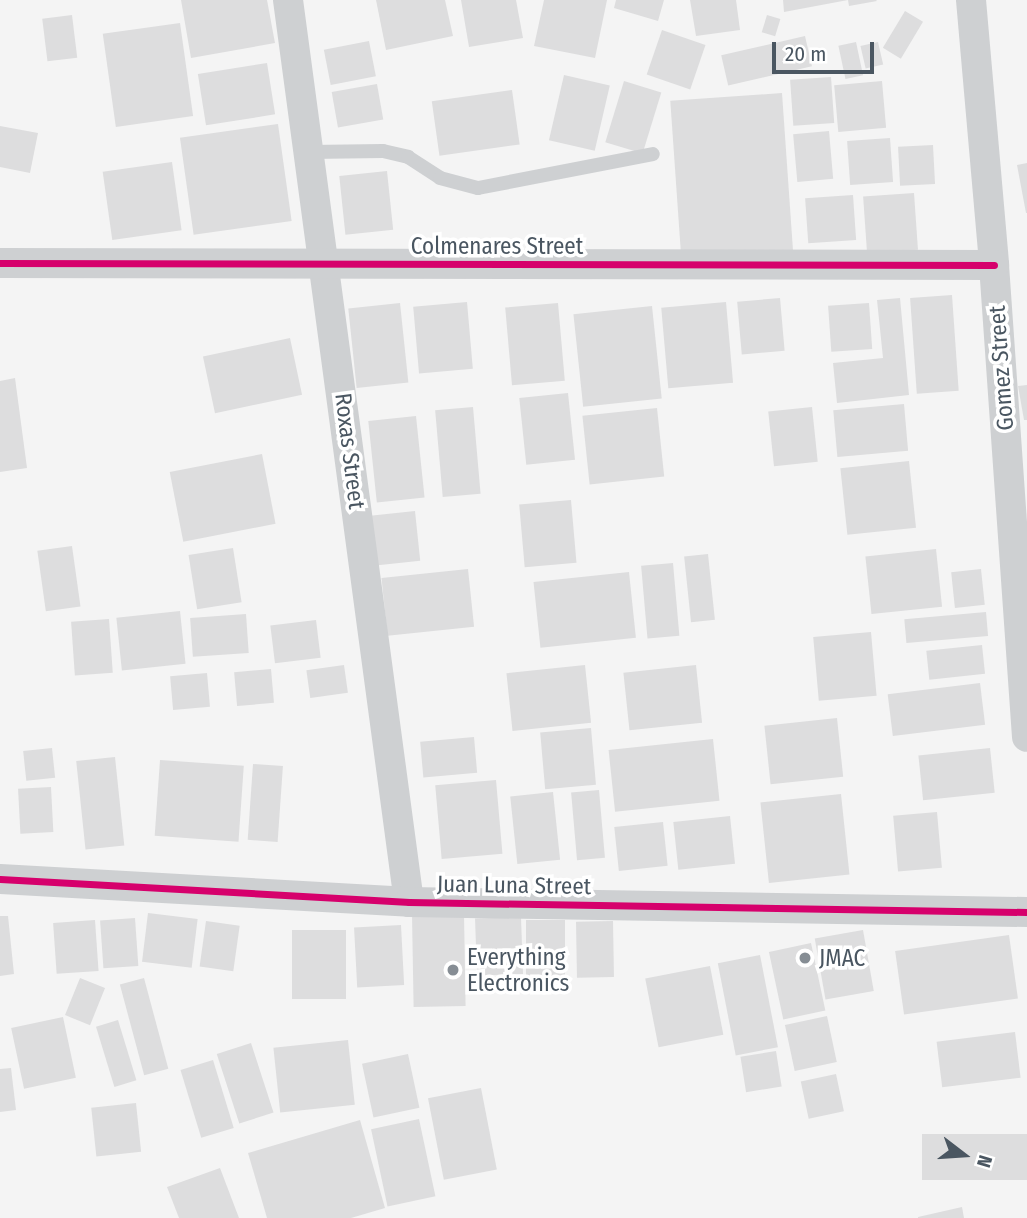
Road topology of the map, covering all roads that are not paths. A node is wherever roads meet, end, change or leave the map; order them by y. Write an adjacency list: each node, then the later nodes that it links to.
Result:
1 (288, 0): 3 (street, Roxas Street)
2 (971, 0): 7 (street, Gomez Street)
3 (310, 152): 4 (lane); 6 (street, Roxas Street)
4 (653, 154)
5 (0, 262): 6 (street, Colmenares Street)
6 (326, 265): 7 (street, Colmenares Street); 10 (street, Roxas Street)
7 (994, 265): 8 (street, Gomez Street)
8 (1027, 737)
9 (0, 879): 10 (street, Juan Luna Street)
10 (409, 902): 11 (street, Juan Luna Street)
11 (1027, 912)

